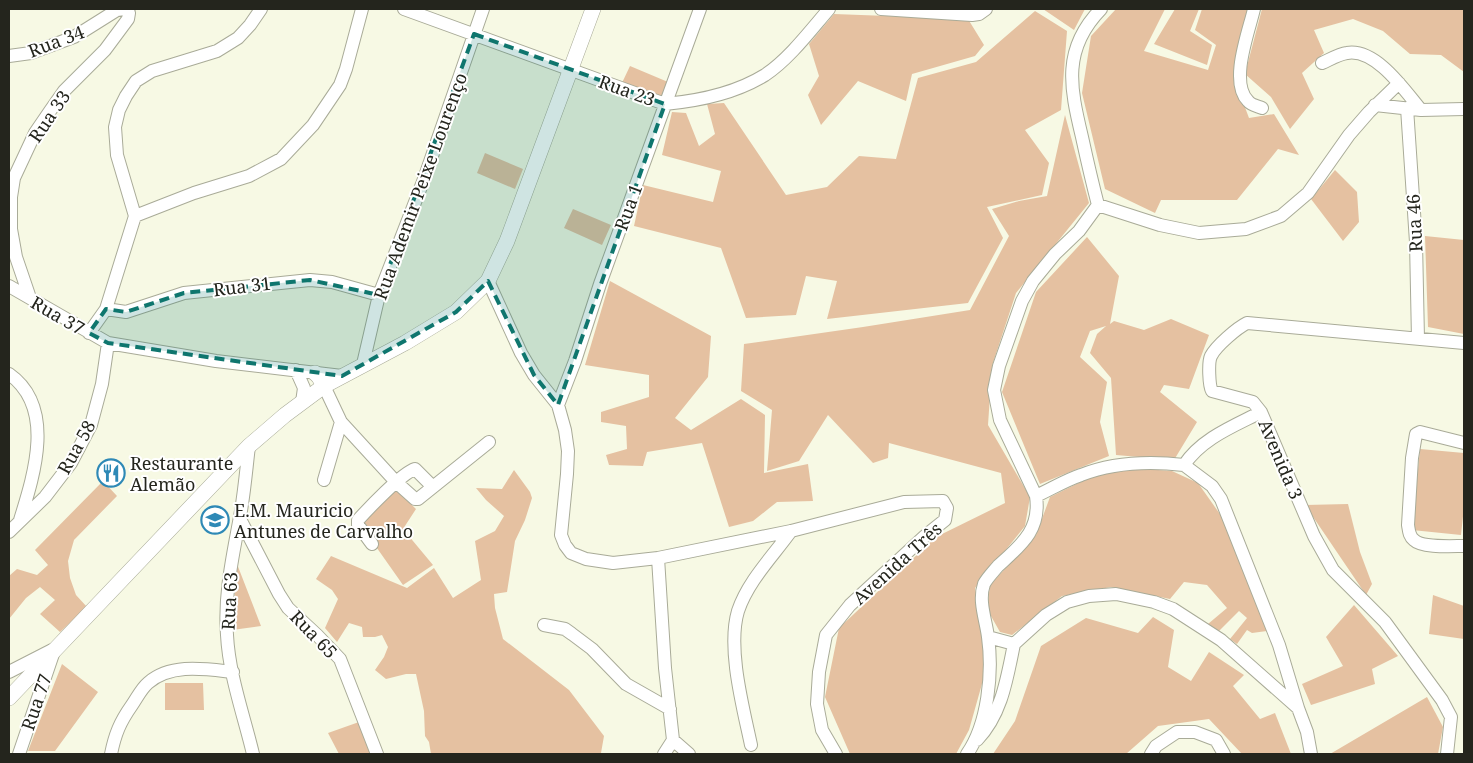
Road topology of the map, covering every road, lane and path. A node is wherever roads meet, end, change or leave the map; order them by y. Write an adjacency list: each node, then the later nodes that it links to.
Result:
1 (261, 9): 26 (street)
2 (362, 9): 26 (street)
3 (404, 9): 14 (street, Rua 23)
4 (483, 9): 14 (street, Rua Ademir Peixe Lourenço)
5 (593, 9): 17 (main road)
6 (700, 9): 19 (street, Rua 1)
7 (830, 9): 19 (street, Rua 23)
8 (881, 9): 13 (street)
9 (986, 9): 13 (street)
10 (1101, 9): 25 (street)
11 (1254, 9): 21 (street)
12 (128, 11): 15 (street, Rua 34); 30 (street, Rua 33)
13 (935, 11)
14 (474, 34): 17 (street, Rua 23); 29 (street, Rua Ademir Peixe Lourenço)
15 (9, 56)
16 (1322, 63): 18 (street)
17 (571, 69): 19 (street, Rua 23); 27 (main road)
18 (1399, 83): 20 (street); 24 (street)
19 (665, 104): 42 (street, Rua 1)
20 (1375, 105): 22 (street); 25 (street)
21 (1262, 108)
22 (1407, 108): 24 (street); 33 (street, Rua 46)
23 (1464, 109): 24 (street)
24 (1422, 110)
25 (1098, 205): 53 (street)
26 (135, 216): 31 (street)
27 (488, 281): 36 (main road); 42 (street)
28 (9, 286): 30 (street, Rua 37)
29 (380, 295): 31 (street, Rua 31); 36 (street, Rua Ademir Peixe Lourenço)
30 (30, 298): 32 (street, Rua 37)
31 (106, 310): 32 (street)
32 (89, 332): 34 (street, Rua 37)
33 (1418, 339): 35 (street, Avenida 3); 43 (street, Avenida 3)
34 (108, 343): 39 (street); 56 (street, Rua 58)
35 (1464, 343)
36 (363, 364): 38 (main road)
37 (9, 374): 56 (street)
38 (342, 376): 39 (street); 40 (main road)
39 (307, 378): 40 (main road); 41 (street)
40 (322, 387): 41 (main road); 44 (street)
41 (302, 402): 47 (main road)
42 (558, 405): 61 (street, Avenida Três)
43 (1261, 412): 49 (street); 85 (street, Avenida 3)
44 (341, 422): 50 (street); 51 (street)
45 (489, 442): 52 (street)
46 (1464, 443): 60 (street)
47 (249, 446): 48 (main road); 54 (street, Rua 63)
48 (232, 464): 54 (street); 65 (main road)
49 (1184, 465): 53 (street); 69 (street)
50 (324, 480)
51 (396, 482): 52 (street); 52 (street); 59 (street)
52 (433, 487)
53 (1036, 496): 63 (street)
54 (241, 501): 55 (street, Rua 63)
55 (240, 519): 67 (street, Rua 63); 77 (street, Rua 65)
56 (20, 520): 58 (street, Rua 58)
57 (791, 531): 61 (street, Avenida Três); 73 (street); 80 (street, Avenida Três)
58 (9, 532)
59 (372, 544)
60 (1464, 546)
61 (658, 558): 70 (street)
62 (544, 626): 70 (street)
63 (988, 638): 64 (street); 72 (street)
64 (1014, 644): 69 (street); 72 (street)
65 (54, 649): 66 (street); 68 (main road); 74 (street, Rua 77)
66 (9, 672)
67 (233, 672): 75 (street); 76 (street, Rua 63)
68 (9, 698)
69 (1298, 708): 84 (street)
70 (670, 709): 71 (street)
71 (673, 740): 78 (street); 79 (street)
72 (975, 742): 81 (street)
73 (751, 745)
74 (18, 754)
75 (112, 754)
76 (253, 754)
77 (378, 754)
78 (664, 754)
79 (689, 754)
80 (836, 754)
81 (967, 754)
82 (1151, 754): 83 (street)
83 (1224, 754)
84 (1312, 754)
85 (1447, 754)

